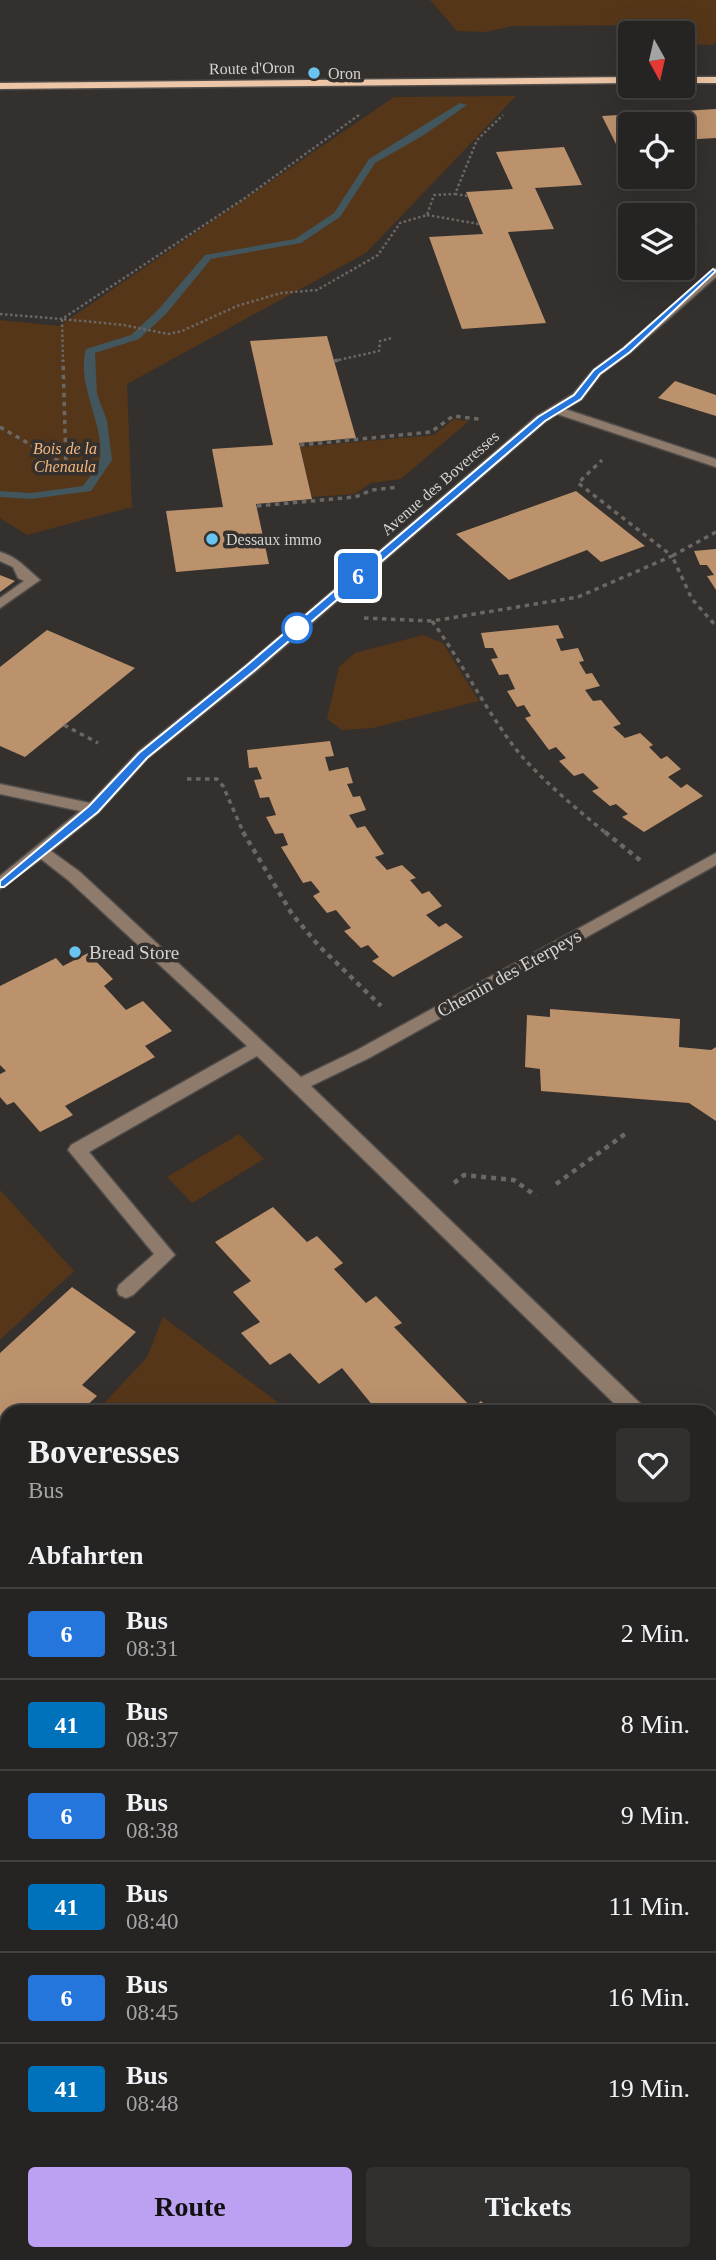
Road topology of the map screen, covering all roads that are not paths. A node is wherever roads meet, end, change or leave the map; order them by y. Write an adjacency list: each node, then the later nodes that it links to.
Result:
1 (618, 80): 4 (main road, Route d'Oron)
2 (695, 80): 3 (main road)
3 (716, 80)
4 (0, 86)
5 (716, 271): 6 (street, Avenue des Boveresses)
6 (556, 410): 7 (street); 11 (street, Avenue des Boveresses)
7 (716, 463)
8 (0, 556): 9 (street)
9 (0, 604)
10 (0, 789): 11 (street)
11 (93, 809): 12 (street, Avenue des Boveresses)
12 (40, 852): 14 (street, Avenue des Boveresses); 15 (street)
13 (716, 858): 16 (street, Chemin des Eterpeys)
14 (0, 884)
15 (260, 1047): 16 (street); 17 (street)
16 (299, 1085): 18 (street)
17 (126, 1290)
18 (629, 1405)

